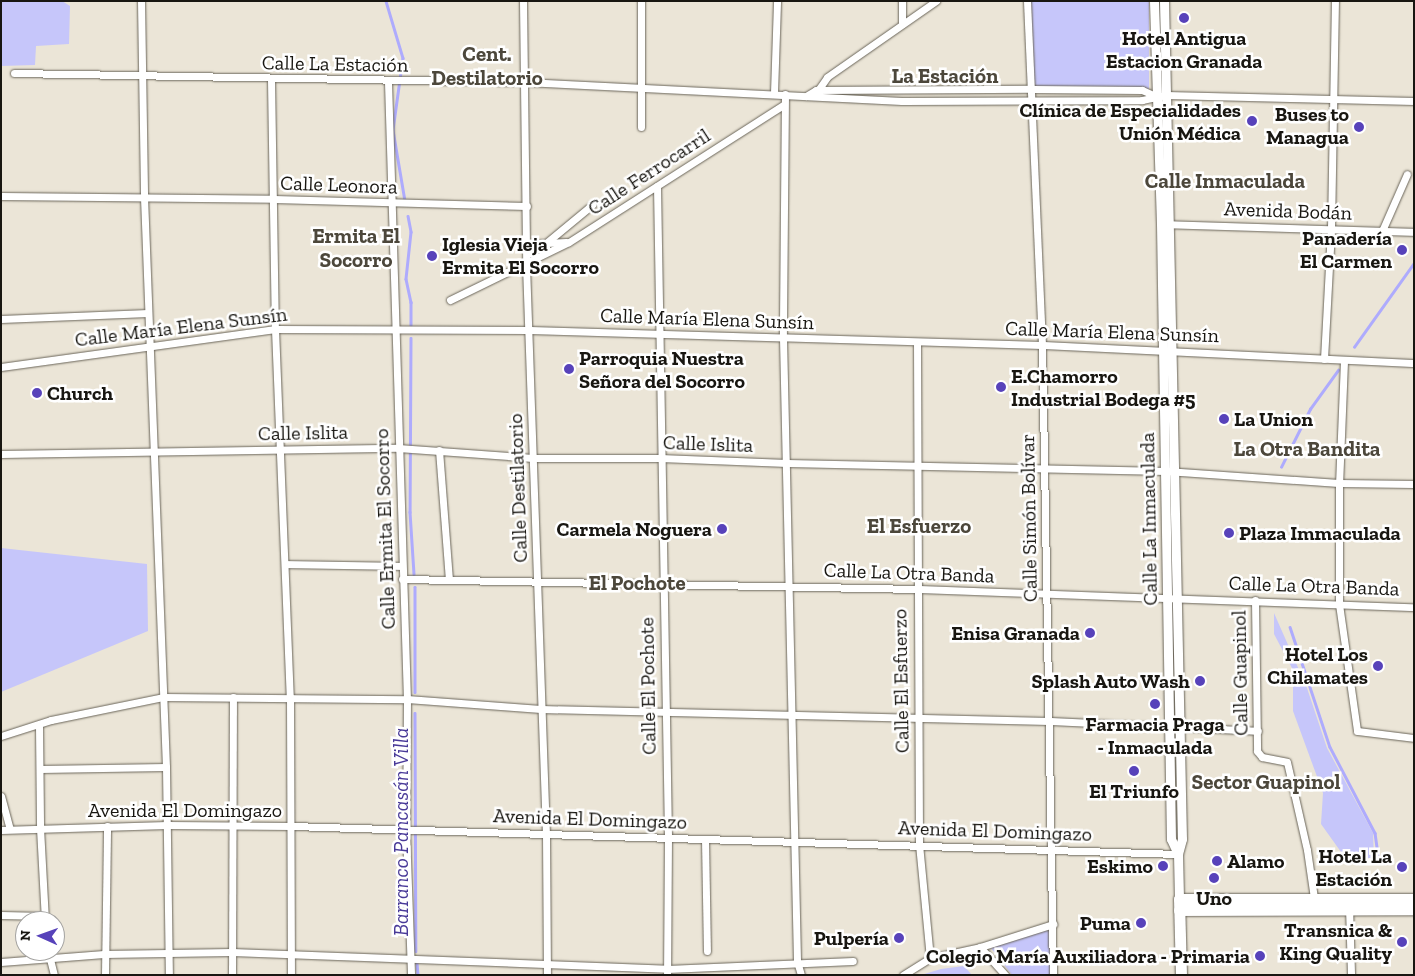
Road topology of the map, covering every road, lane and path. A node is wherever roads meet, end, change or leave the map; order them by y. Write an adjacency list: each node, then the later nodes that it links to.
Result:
1 (141, 1): 15 (street)
2 (523, 1): 18 (street, Calle Destilatorio)
3 (641, 1): 19 (street)
4 (776, 1): 24 (street)
5 (902, 1): 11 (street)
6 (936, 1): 11 (street)
7 (1027, 1): 21 (street, Calle Simón Bolívar)
8 (1154, 1): 12 (main road, Calle La Inmaculada)
9 (1164, 1): 13 (main road, Calle La Inmaculada)
10 (1335, 1): 28 (street)
11 (902, 24): 22 (street)
12 (1154, 30): 13 (main road); 26 (main road, Calle La Inmaculada)
13 (1164, 30): 26 (main road, Calle La Inmaculada)
14 (14, 73): 15 (street, Calle La Estación)
15 (142, 74): 16 (street, Calle La Estación); 39 (street)
16 (271, 80): 17 (street, Calle La Estación); 40 (street)
17 (389, 82): 18 (street, Calle La Estación); 41 (street, Calle Ermita El Socorro)
18 (525, 82): 19 (street, Calle La Estación); 43 (street, Calle Destilatorio)
19 (640, 88): 24 (street, Calle La Estación); 35 (street)
20 (970, 89): 21 (street, Calle La Estación); 23 (street, Calle La Estación); 31 (street)
21 (1033, 89): 26 (street, Calle La Estación); 33 (street, Calle Simón Bolívar)
22 (816, 90): 23 (street, Calle La Estación); 27 (street); 29 (street)
23 (903, 90): 30 (street)
24 (774, 93): 25 (street, Calle La Estación)
25 (784, 94): 27 (street, Calle La Estación); 34 (street)
26 (1158, 95): 28 (street, Calle La Estación); 33 (street, Calle La Estación); 44 (main road, Calle La Inmaculada)
27 (806, 96): 29 (street, Calle La Estación)
28 (1334, 98): 32 (street, Calle La Estación); 45 (street)
29 (816, 99): 30 (street, Calle La Estación)
30 (902, 101): 31 (street, Calle La Estación)
31 (971, 101): 33 (street, Calle La Estación)
32 (1414, 101)
33 (1034, 102): 62 (street, Calle Simón Bolívar)
34 (783, 105): 37 (street, Calle Ferrocarril); 59 (street)
35 (641, 127)
36 (1407, 174): 46 (street)
37 (657, 186): 48 (street, Calle Ferrocarril); 58 (street, Calle El Pochote)
38 (1, 196): 39 (street, Calle Leonora)
39 (146, 197): 40 (street, Calle Leonora); 53 (street)
40 (274, 199): 41 (street, Calle Leonora); 55 (street)
41 (392, 204): 43 (street, Calle Leonora); 57 (street, Calle Ermita El Socorro)
42 (592, 205): 49 (street)
43 (527, 206): 50 (street, Calle Destilatorio)
44 (1165, 224): 45 (street, Avenida Bodán); 63 (main road, Calle La Inmaculada)
45 (1331, 228): 46 (street, Avenida Bodán); 64 (street)
46 (1382, 231): 47 (street, Avenida Bodán)
47 (1414, 232)
48 (569, 242): 49 (street); 51 (street, Calle Ferrocarril)
49 (546, 243): 50 (street)
50 (526, 244): 51 (street, Calle Destilatorio)
51 (526, 265): 52 (street, Calle Ferrocarril); 56 (street, Calle Destilatorio)
52 (450, 300)
53 (148, 313): 54 (street); 61 (street)
54 (1, 319)
55 (275, 329): 57 (street, Calle María Elena Sunsín); 61 (street, Calle María Elena Sunsín); 69 (street)
56 (530, 330): 57 (street, Calle María Elena Sunsín); 58 (street, Calle María Elena Sunsín); 73 (street, Calle Destilatorio)
57 (395, 331): 68 (street, Calle Ermita El Socorro)
58 (661, 335): 59 (street, Calle María Elena Sunsín); 74 (street, Calle El Pochote)
59 (783, 338): 60 (street, Calle María Elena Sunsín); 75 (street)
60 (917, 342): 62 (street, Calle María Elena Sunsín); 76 (street, Calle El Esfuerzo)
61 (150, 346): 67 (street, Calle María Elena Sunsín); 71 (street)
62 (1042, 346): 63 (street, Calle María Elena Sunsín); 77 (street, Calle Simón Bolívar)
63 (1167, 349): 64 (street, Calle María Elena Sunsín); 78 (main road, Calle La Inmaculada)
64 (1324, 360): 65 (street, Calle María Elena Sunsín)
65 (1344, 361): 66 (street, Calle María Elena Sunsín); 79 (street)
66 (1414, 363)
67 (1, 366)
68 (402, 448): 69 (street, Calle Islita); 70 (street, Calle Islita); 82 (street, Calle Ermita El Socorro)
69 (280, 450): 71 (street, Calle Islita); 81 (street)
70 (439, 450): 73 (street, Calle Islita); 84 (street)
71 (153, 452): 72 (street, Calle Islita); 94 (street)
72 (1, 454)
73 (533, 458): 74 (street, Calle Islita); 85 (street, Calle Destilatorio)
74 (660, 458): 75 (street, Calle Islita); 86 (street, Calle El Pochote)
75 (787, 463): 76 (street, Calle Islita); 87 (street)
76 (916, 465): 77 (street, Calle Islita); 88 (street, Calle El Esfuerzo)
77 (1044, 468): 78 (street, Calle Islita); 89 (street, Calle Simón Bolívar)
78 (1170, 471): 79 (street, Calle Islita); 90 (main road, Calle La Inmaculada)
79 (1339, 483): 80 (street, Calle Islita); 92 (street)
80 (1414, 484)
81 (285, 564): 82 (street); 96 (street)
82 (402, 566): 83 (street, Calle Ermita El Socorro)
83 (402, 579): 84 (street, Calle La Otra Banda); 97 (street, Calle Ermita El Socorro)
84 (449, 579): 85 (street, Calle La Otra Banda)
85 (537, 580): 86 (street, Calle La Otra Banda); 98 (street, Calle Destilatorio)
86 (662, 585): 87 (street, Calle La Otra Banda); 99 (street, Calle El Pochote)
87 (790, 586): 88 (street, Calle La Otra Banda); 100 (street)
88 (916, 588): 89 (street, Calle La Otra Banda); 101 (street, Calle El Esfuerzo)
89 (1046, 594): 90 (street, Calle La Otra Banda); 102 (street, Calle Simón Bolívar)
90 (1172, 598): 91 (street, Calle La Otra Banda); 104 (main road, Calle La Inmaculada)
91 (1255, 600): 92 (street, Calle La Otra Banda); 105 (street, Calle Guapinol)
92 (1339, 604): 93 (street, Calle La Otra Banda); 107 (street)
93 (1414, 607)
94 (163, 697): 95 (street); 103 (street); 108 (street)
95 (233, 697): 96 (street); 113 (street)
96 (290, 698): 97 (street); 114 (street)
97 (406, 699): 98 (street); 118 (street, Calle Ermita El Socorro)
98 (541, 709): 99 (street); 119 (street, Calle Destilatorio)
99 (664, 712): 100 (street); 120 (street, Calle El Pochote)
100 (792, 714): 101 (street); 122 (street)
101 (919, 718): 102 (street); 123 (street, Calle El Esfuerzo)
102 (1049, 722): 104 (street); 124 (street, Calle Simón Bolívar)
103 (39, 726): 106 (street); 109 (street)
104 (1174, 729): 105 (street); 125 (main road, Calle La Inmaculada)
105 (1258, 731): 126 (street, Calle Guapinol)
106 (1, 736)
107 (1414, 738)
108 (166, 767): 109 (street); 111 (street)
109 (40, 769): 115 (street)
110 (1, 796): 116 (street)
111 (167, 825): 112 (street, Avenida El Domingazo); 113 (street, Avenida El Domingazo); 139 (street)
112 (107, 826): 115 (street, Avenida El Domingazo); 141 (street)
113 (232, 826): 114 (street, Avenida El Domingazo); 137 (street)
114 (292, 826): 118 (street, Avenida El Domingazo); 138 (street)
115 (40, 828): 116 (street, Avenida El Domingazo); 131 (street)
116 (10, 829): 117 (street, Avenida El Domingazo)
117 (1, 830)
118 (409, 830): 119 (street, Avenida El Domingazo); 142 (street, Calle Ermita El Socorro)
119 (546, 834): 120 (street, Avenida El Domingazo); 149 (street, Calle Destilatorio)
120 (668, 838): 121 (street, Avenida El Domingazo); 150 (street, Calle El Pochote)
121 (705, 839): 122 (street, Avenida El Domingazo); 136 (street)
122 (796, 841): 123 (street, Avenida El Domingazo); 146 (street)
123 (918, 844): 124 (street, Avenida El Domingazo); 143 (street, Calle El Esfuerzo)
124 (1053, 848): 125 (street, Avenida El Domingazo); 134 (street, Calle Simón Bolívar)
125 (1178, 854): 127 (main road, Calle La Inmaculada)
126 (1314, 898): 128 (highway); 129 (highway)
127 (1179, 904): 128 (highway); 162 (highway)
128 (1282, 904): 129 (highway)
129 (1349, 904): 130 (highway); 163 (street)
130 (1412, 904)
131 (45, 911)
132 (1, 915): 133 (street)
133 (15, 916)
134 (1053, 924): 135 (street); 161 (street, Calle Simón Bolívar)
135 (980, 947): 143 (street); 160 (street)
136 (707, 951)
137 (232, 952): 138 (street); 139 (street); 154 (street)
138 (291, 952): 142 (street); 155 (street)
139 (169, 953): 141 (street); 153 (street)
140 (65, 954): 141 (street)
141 (104, 954): 152 (street)
142 (409, 958): 149 (street); 156 (street, Calle Ermita El Socorro)
143 (930, 958): 159 (street)
144 (15, 960): 148 (street)
145 (50, 961): 151 (street)
146 (797, 961): 147 (street); 150 (street); 158 (street)
147 (854, 961)
148 (1, 962)
149 (546, 964): 150 (street); 157 (street, Calle Destilatorio)
150 (667, 972)
151 (54, 975)
152 (105, 975)
153 (168, 975)
154 (232, 975)
155 (292, 975)
156 (411, 975)
157 (547, 975)
158 (801, 975)
159 (903, 975)
160 (1005, 975)
161 (1054, 975)
162 (1180, 975)
163 (1351, 975)

